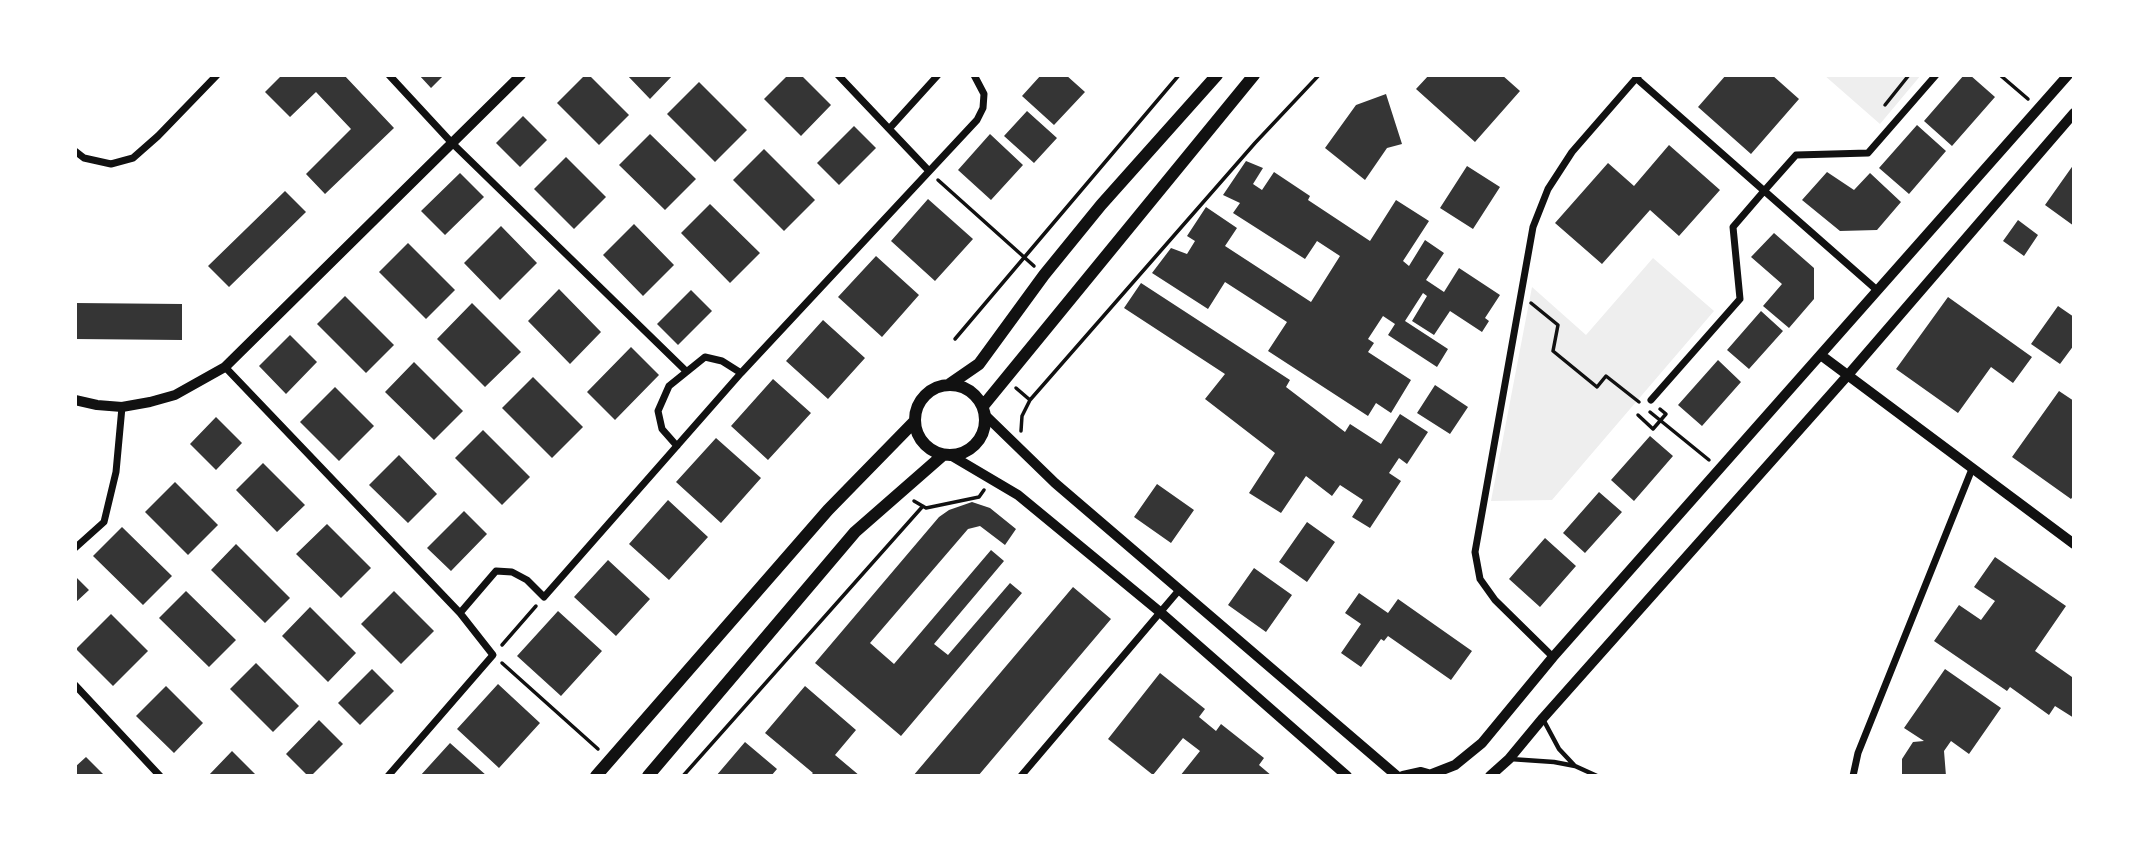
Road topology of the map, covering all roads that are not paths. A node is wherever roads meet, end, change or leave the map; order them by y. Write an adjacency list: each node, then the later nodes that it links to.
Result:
1 (217, 75): 15 (street)
2 (390, 75): 14 (street)
3 (521, 75): 14 (street)
4 (838, 75): 13 (street)
5 (938, 75): 13 (street)
6 (974, 75): 16 (street)
7 (1216, 75): 24 (main road)
8 (1254, 75): 28 (main road)
9 (1936, 75): 17 (street)
10 (2068, 75): 18 (street)
11 (1638, 77): 17 (street); 38 (street)
12 (2074, 113): 23 (street)
13 (889, 129): 16 (street)
14 (451, 142): 20 (street); 21 (street)
15 (75, 151)
16 (929, 171): 22 (street)
17 (1765, 191): 18 (street); 26 (street)
18 (1878, 291): 19 (street)
19 (1822, 356): 23 (street); 38 (street)
20 (225, 367): 27 (street); 37 (street)
21 (686, 371): 22 (street); 30 (street)
22 (741, 373): 30 (street)
23 (1848, 375): 32 (street); 40 (street)
24 (950, 384): 28 (main road); 29 (main road)
25 (75, 400): 27 (street)
26 (1651, 400)
27 (122, 407): 34 (street)
28 (984, 411): 31 (main road); 35 (street)
29 (914, 422): 31 (main road); 46 (main road)
30 (677, 446): 37 (street)
31 (948, 455): 36 (street); 47 (main road)
32 (1972, 469): 33 (street); 54 (street)
33 (2074, 544)
34 (75, 548)
35 (1180, 589): 36 (street); 50 (street)
36 (1160, 612): 48 (street); 49 (street)
37 (460, 613): 45 (street)
38 (1553, 657): 43 (street)
39 (75, 685): 44 (street)
40 (1543, 718): 41 (street); 42 (lane)
41 (1509, 760): 42 (lane); 52 (street)
42 (1575, 766): 53 (lane)
43 (1433, 775): 51 (street)
44 (160, 776)
45 (388, 776)
46 (596, 776)
47 (648, 776)
48 (1021, 776)
49 (1347, 776)
50 (1397, 776)
51 (1403, 776)
52 (1490, 776)
53 (1597, 776)
54 (1853, 776)

